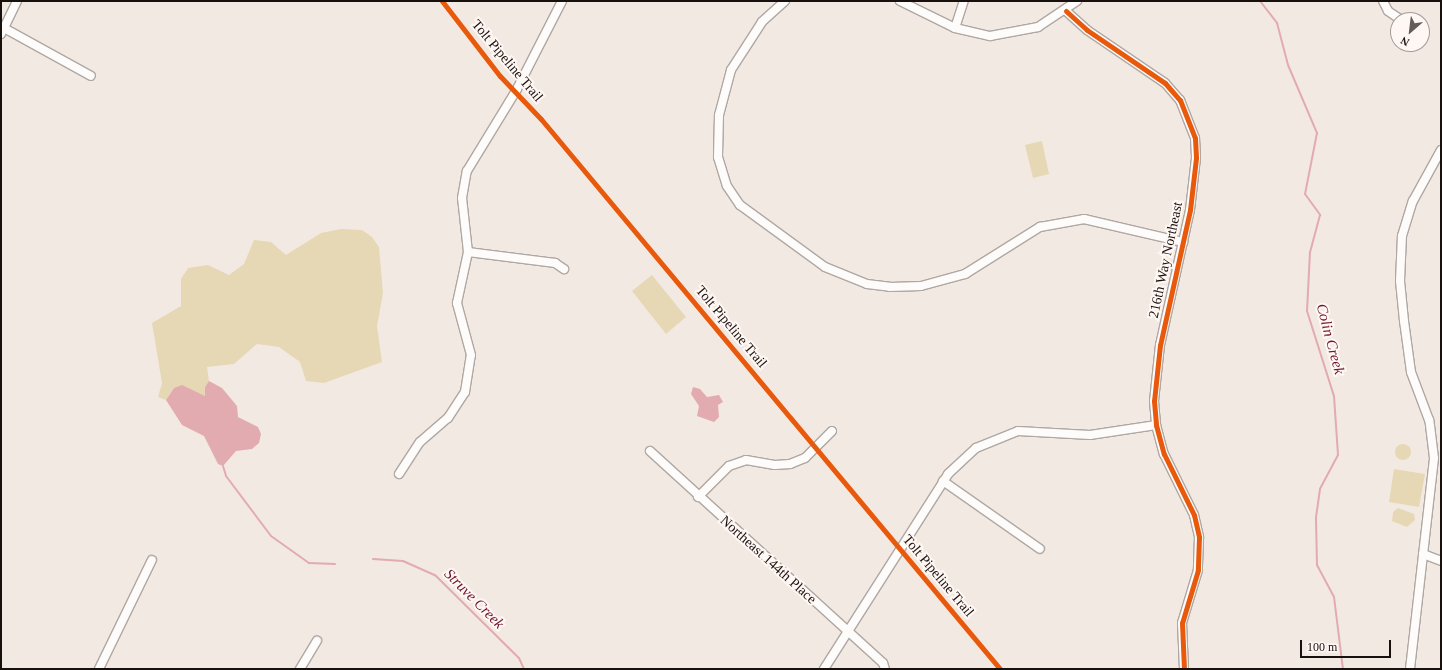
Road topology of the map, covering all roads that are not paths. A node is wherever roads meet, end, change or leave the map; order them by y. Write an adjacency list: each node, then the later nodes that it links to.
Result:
1 (17, 1): 11 (street)
2 (562, 1): 15 (street)
3 (785, 1): 14 (street)
4 (900, 1): 10 (street)
5 (964, 1): 10 (street)
6 (1077, 1): 8 (street)
7 (1384, 1): 9 (street)
8 (1066, 11): 10 (street); 14 (street, 216th Way Northeast)
9 (1390, 12)
10 (955, 28)
11 (3, 31): 12 (street)
12 (91, 76)
13 (1441, 150): 24 (street)
14 (1183, 242): 17 (street, 216th Way Northeast)
15 (468, 252): 16 (street); 20 (street)
16 (564, 269)
17 (1156, 425): 21 (street); 33 (street, 216th Way Northeast)
18 (832, 431): 22 (street)
19 (650, 451): 22 (street, Northeast 144th Place)
20 (399, 474)
21 (944, 481): 23 (street); 27 (street)
22 (698, 497): 27 (street, Northeast 144th Place)
23 (1040, 549)
24 (1423, 554): 26 (street); 34 (street)
25 (152, 560): 29 (street)
26 (1441, 561)
27 (848, 631): 31 (street); 32 (street, Northeast 144th Place)
28 (317, 641): 30 (street)
29 (99, 669)
30 (300, 669)
31 (824, 669)
32 (885, 669)
33 (1184, 669)
34 (1410, 669)

